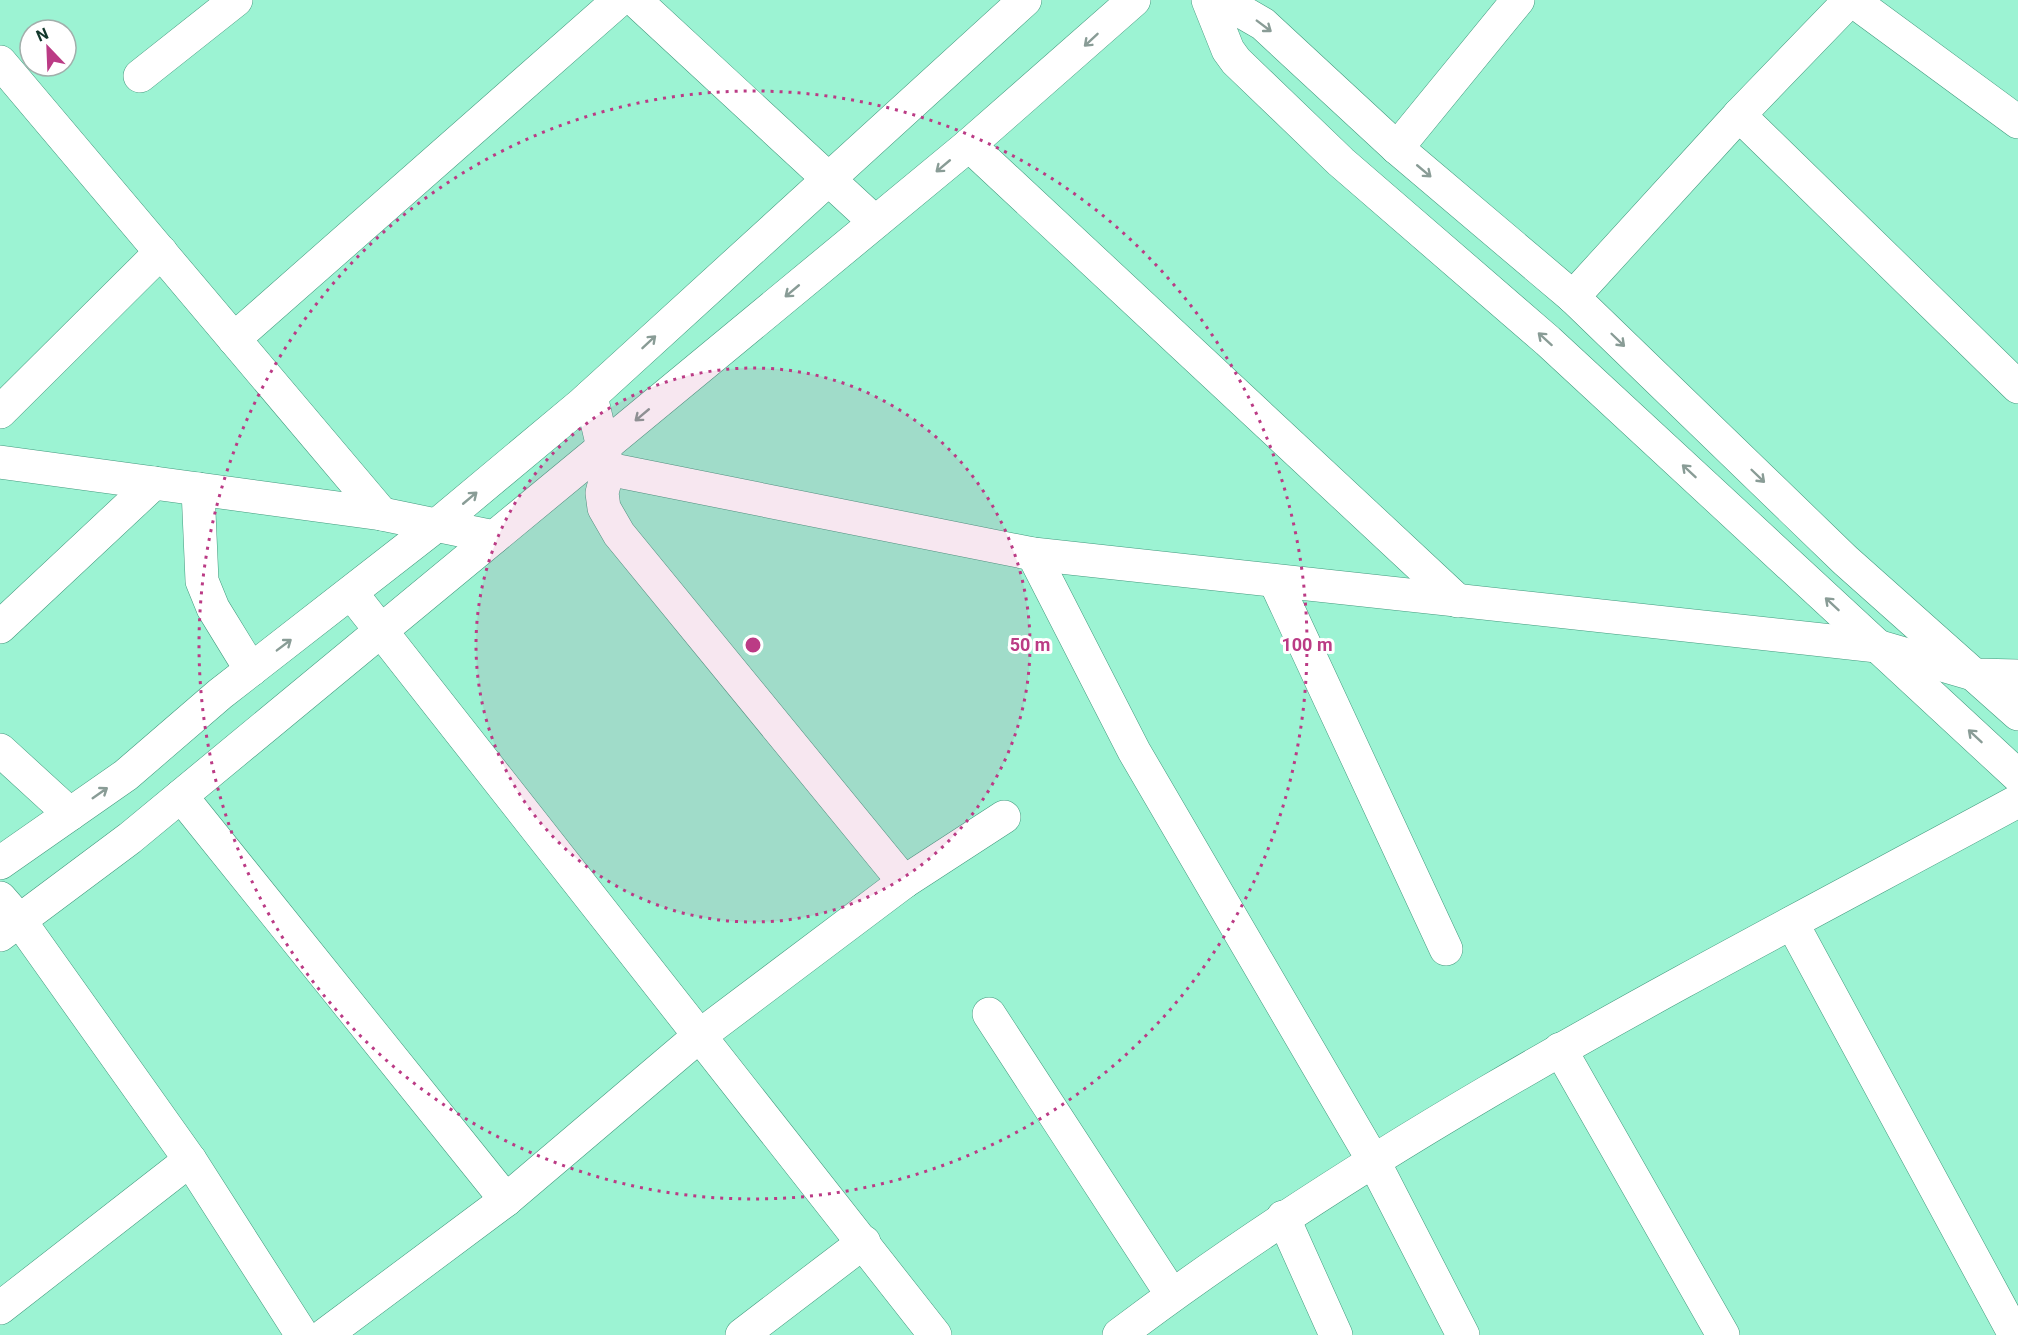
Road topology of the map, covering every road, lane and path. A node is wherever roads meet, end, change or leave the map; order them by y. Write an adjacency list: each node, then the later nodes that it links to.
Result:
1 (236, 0): 10 (street)
2 (619, 0): 19 (street)
3 (635, 0): 15 (street)
4 (1025, 0): 15 (street)
5 (1134, 0): 13 (street, one-way to 13)
6 (1518, 0): 14 (street)
7 (1851, 0): 11 (street); 12 (street)
8 (1209, 1): 14 (street, one-way to 14); 36 (street, one-way to 8)
9 (0, 62): 17 (street)
10 (140, 76)
11 (1739, 115): 18 (street); 20 (street)
12 (2018, 123)
13 (969, 145): 16 (street, one-way to 16); 33 (street)
14 (1397, 148): 18 (street, one-way to 18)
15 (827, 178): 16 (street); 21 (street, one-way to 15)
16 (875, 222): 23 (street, one-way to 23)
17 (161, 252): 19 (street); 22 (street)
18 (1573, 297): 38 (street, one-way to 38)
19 (234, 339): 27 (street)
20 (2018, 387)
21 (591, 396): 23 (street); 28 (street, one-way to 21)
22 (0, 412)
23 (606, 458): 29 (street); 30 (street); 48 (street)
24 (0, 462): 25 (street)
25 (154, 483): 26 (street); 34 (street)
26 (198, 489): 27 (street); 37 (street)
27 (382, 513): 28 (street)
28 (437, 525): 29 (street); 32 (street)
29 (494, 537): 35 (street)
30 (1033, 554): 31 (street); 56 (street)
31 (1275, 581): 33 (street); 51 (street)
32 (352, 594): 35 (street); 37 (street, one-way to 32)
33 (1458, 601): 36 (street)
34 (0, 627)
35 (381, 630): 43 (street); 53 (street)
36 (1877, 646): 38 (street); 42 (street, one-way to 36)
37 (251, 670): 45 (street, one-way to 37)
38 (1976, 675): 39 (street); 40 (street)
39 (2018, 676)
40 (2018, 714)
41 (0, 750): 45 (street)
42 (2018, 776)
43 (181, 796): 49 (street); 57 (street)
44 (2018, 801): 50 (street)
45 (70, 814): 47 (street)
46 (1004, 817): 48 (street)
47 (0, 862)
48 (904, 882): 53 (street)
49 (7, 918): 55 (street)
50 (1792, 923): 54 (street); 72 (street)
51 (1446, 949)
52 (989, 1014): 60 (street)
53 (698, 1037): 57 (street); 59 (street)
54 (1560, 1049): 56 (street); 71 (street)
55 (190, 1160): 61 (street); 64 (street)
56 (1373, 1160): 58 (street); 70 (street)
57 (506, 1200): 65 (street)
58 (1283, 1217): 60 (street); 69 (street)
59 (864, 1242): 66 (street); 67 (street)
60 (1172, 1295): 68 (street)
61 (0, 1308)
62 (0, 1329): 63 (street)
63 (5, 1335)
64 (302, 1335)
65 (325, 1335)
66 (742, 1335)
67 (935, 1335)
68 (1119, 1335)
69 (1336, 1335)
70 (1463, 1335)
71 (1723, 1335)
72 (2014, 1335)

